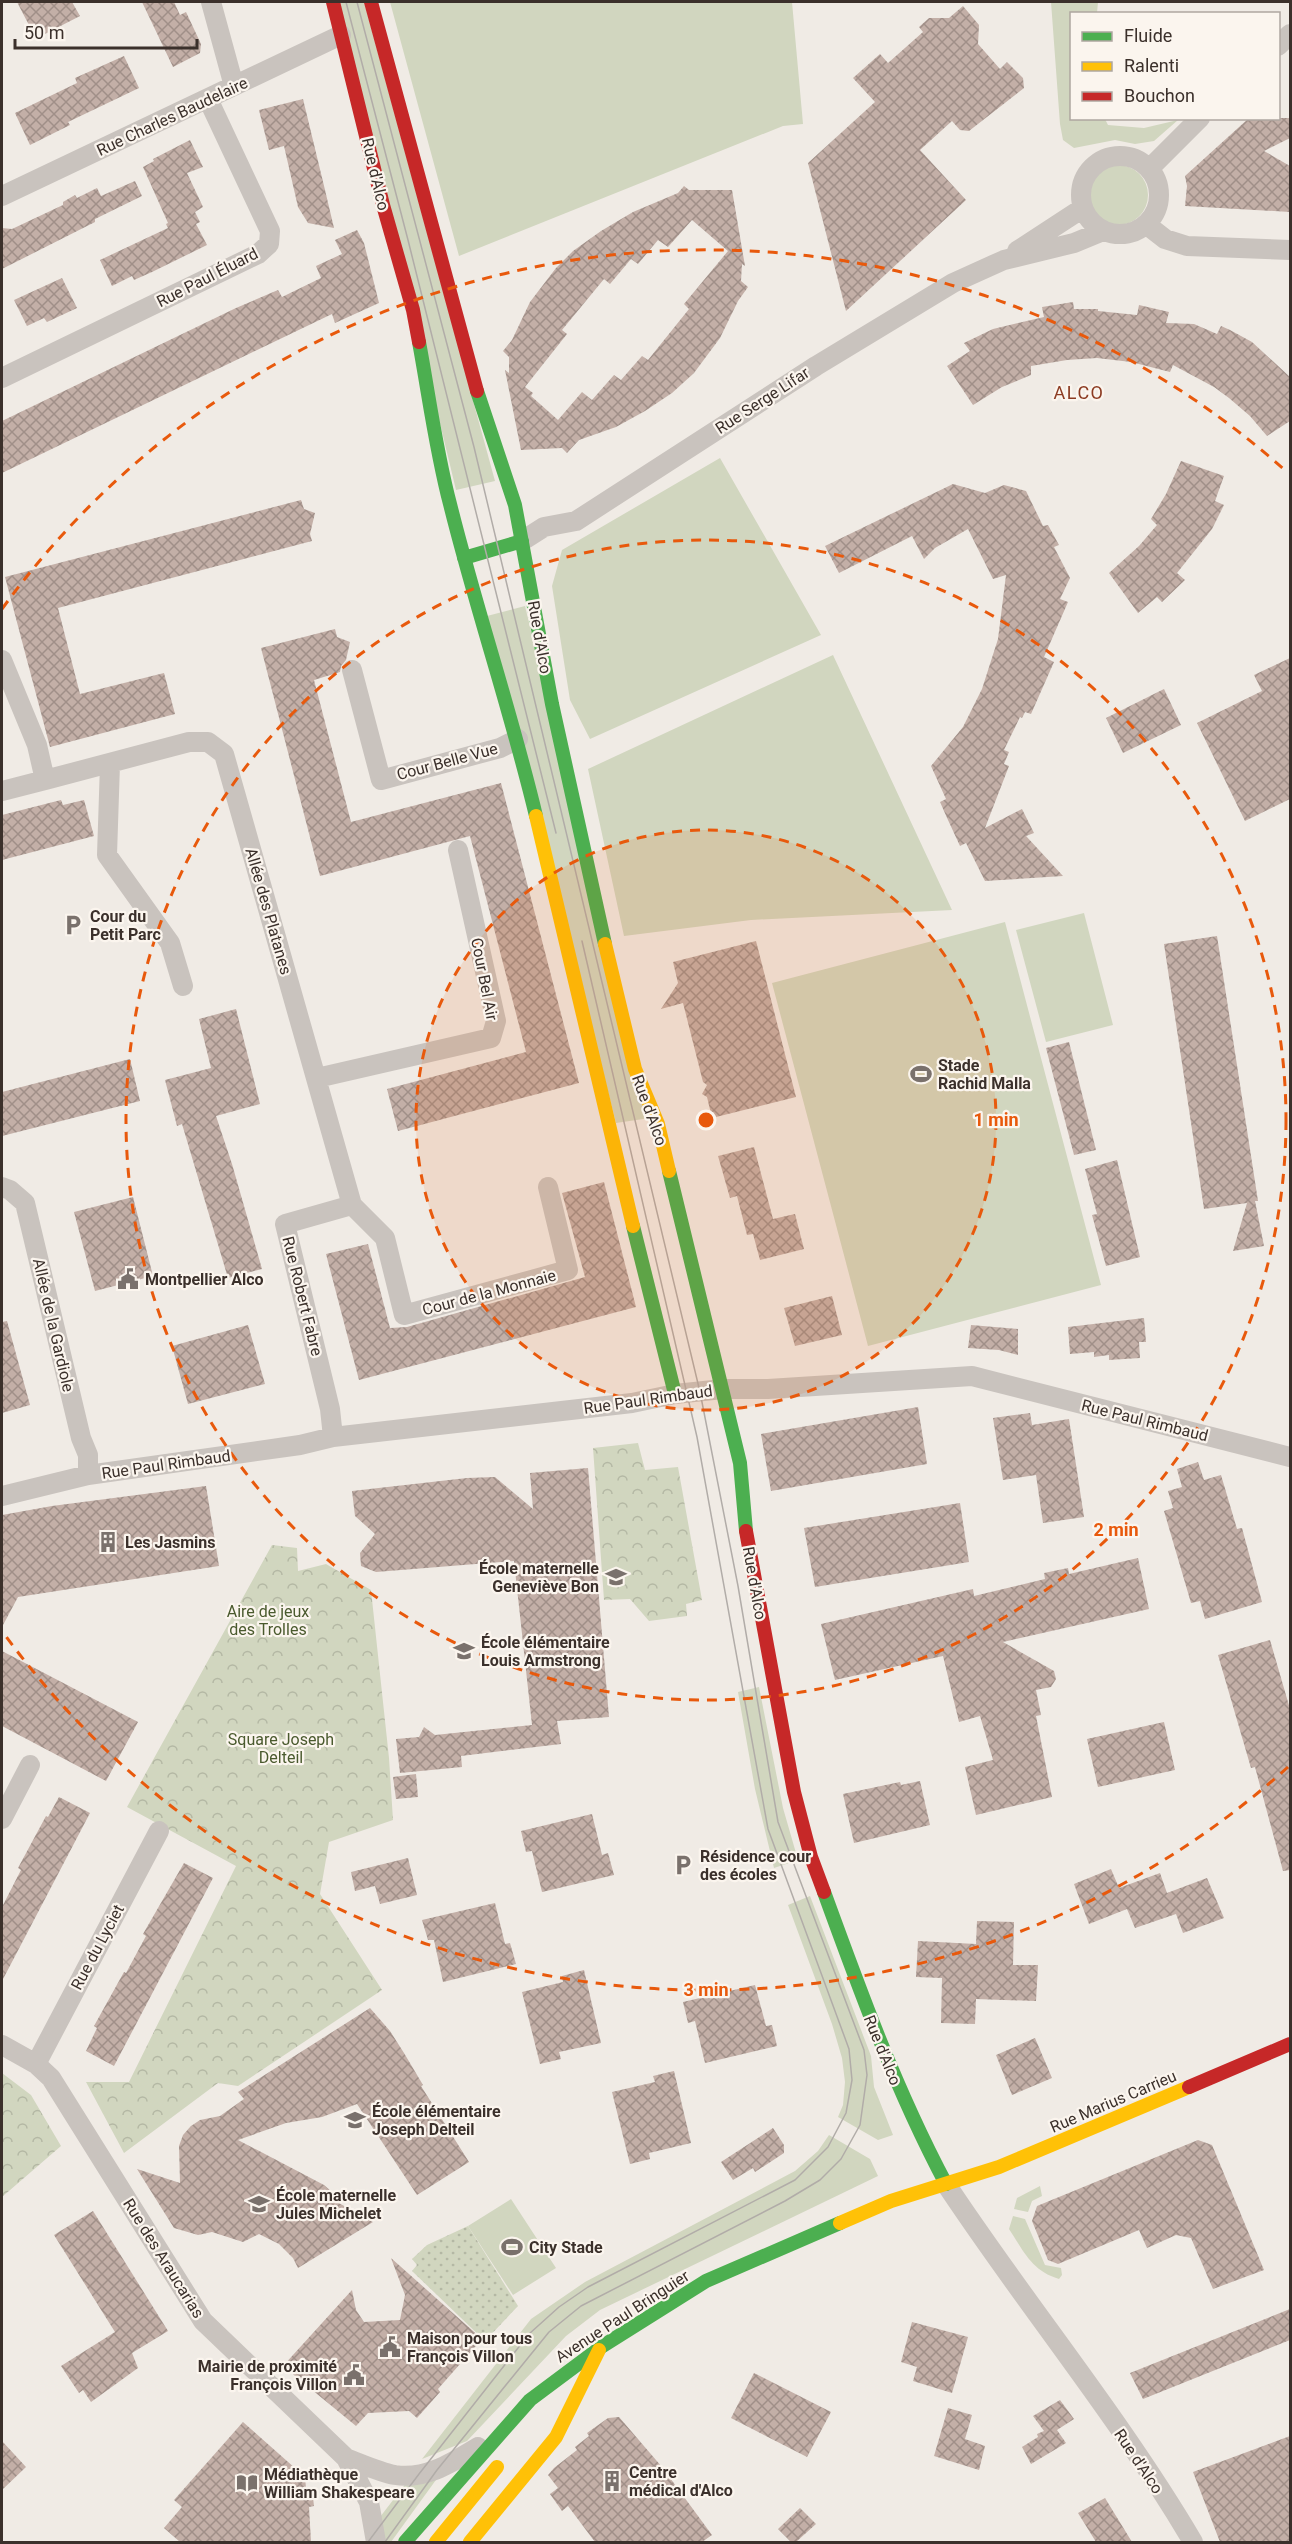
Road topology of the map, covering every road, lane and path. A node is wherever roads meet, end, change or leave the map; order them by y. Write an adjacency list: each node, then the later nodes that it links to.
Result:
1 (211, 2): 5 (street)
2 (333, 2): 4 (street, Rue d'Alco)
3 (371, 2): 16 (street, Rue d'Alco)
4 (341, 35): 5 (street, Rue Charles Baudelaire); 17 (street, Rue d'Alco)
5 (234, 86): 6 (street, Rue Charles Baudelaire)
6 (208, 99): 9 (street, Rue Charles Baudelaire); 15 (street, Rue Paul Éluard)
7 (1198, 120): 8 (street)
8 (1149, 169): 10 (street); 11 (street)
9 (2, 196)
10 (1083, 208): 12 (street); 14 (street, Rue Serge Lifar)
11 (1147, 225): 12 (street); 13 (street)
12 (1103, 231): 14 (street, Rue Serge Lifar)
13 (1290, 250)
14 (1004, 260): 16 (street, Rue Serge Lifar)
15 (2, 378)
16 (522, 541): 17 (street); 31 (street, Rue d'Alco)
17 (464, 558): 20 (street, Rue d'Alco)
18 (2, 660): 22 (street)
19 (352, 670): 20 (street, Cour Belle Vue)
20 (518, 739): 32 (street, Rue d'Alco)
21 (110, 764): 22 (street, Allée des Platanes); 25 (street); 26 (street, Allée des Platanes)
22 (45, 780): 23 (street, Allée des Platanes)
23 (2, 790)
24 (458, 850): 26 (street, Cour Bel Air)
25 (183, 986)
26 (317, 1078): 29 (street, Allée des Platanes)
27 (2, 1187): 35 (street, Allée de la Gardiole)
28 (548, 1187): 30 (street, Cour de la Monnaie)
29 (352, 1205): 30 (street, Allée des Platanes); 33 (street, Rue Robert Fabre)
30 (385, 1238)
31 (723, 1389): 32 (street, Rue Paul Rimbaud); 34 (street, Rue Paul Rimbaud); 43 (street, Rue d'Alco)
32 (675, 1394): 33 (street, Rue Paul Rimbaud)
33 (333, 1437): 35 (street, Rue Paul Rimbaud)
34 (1290, 1457)
35 (88, 1475): 36 (street, Rue Paul Rimbaud)
36 (2, 1496)
37 (30, 1765): 38 (street)
38 (2, 1819)
39 (159, 1831): 42 (street, Rue du Lyciet)
40 (1290, 2044): 43 (street, Rue Marius Carrieu)
41 (2, 2045): 42 (street, Rue des Araucarias)
42 (36, 2064): 51 (street, Rue des Araucarias)
43 (946, 2184): 44 (street, Avenue Paul Bringuier); 56 (street, Rue d'Alco)
44 (601, 2347): 45 (street, Avenue Paul Bringuier); 46 (street)
45 (548, 2385): 48 (street); 49 (street, Avenue Paul Bringuier)
46 (577, 2394): 47 (street); 55 (street)
47 (553, 2413)
48 (530, 2421)
49 (502, 2431): 51 (street, Rue des Araucarias); 53 (street, Avenue Paul Bringuier)
50 (506, 2456): 54 (street)
51 (346, 2458): 52 (street, Rue des Araucarias)
52 (376, 2542)
53 (405, 2542)
54 (436, 2542)
55 (470, 2542)
56 (1193, 2542)

